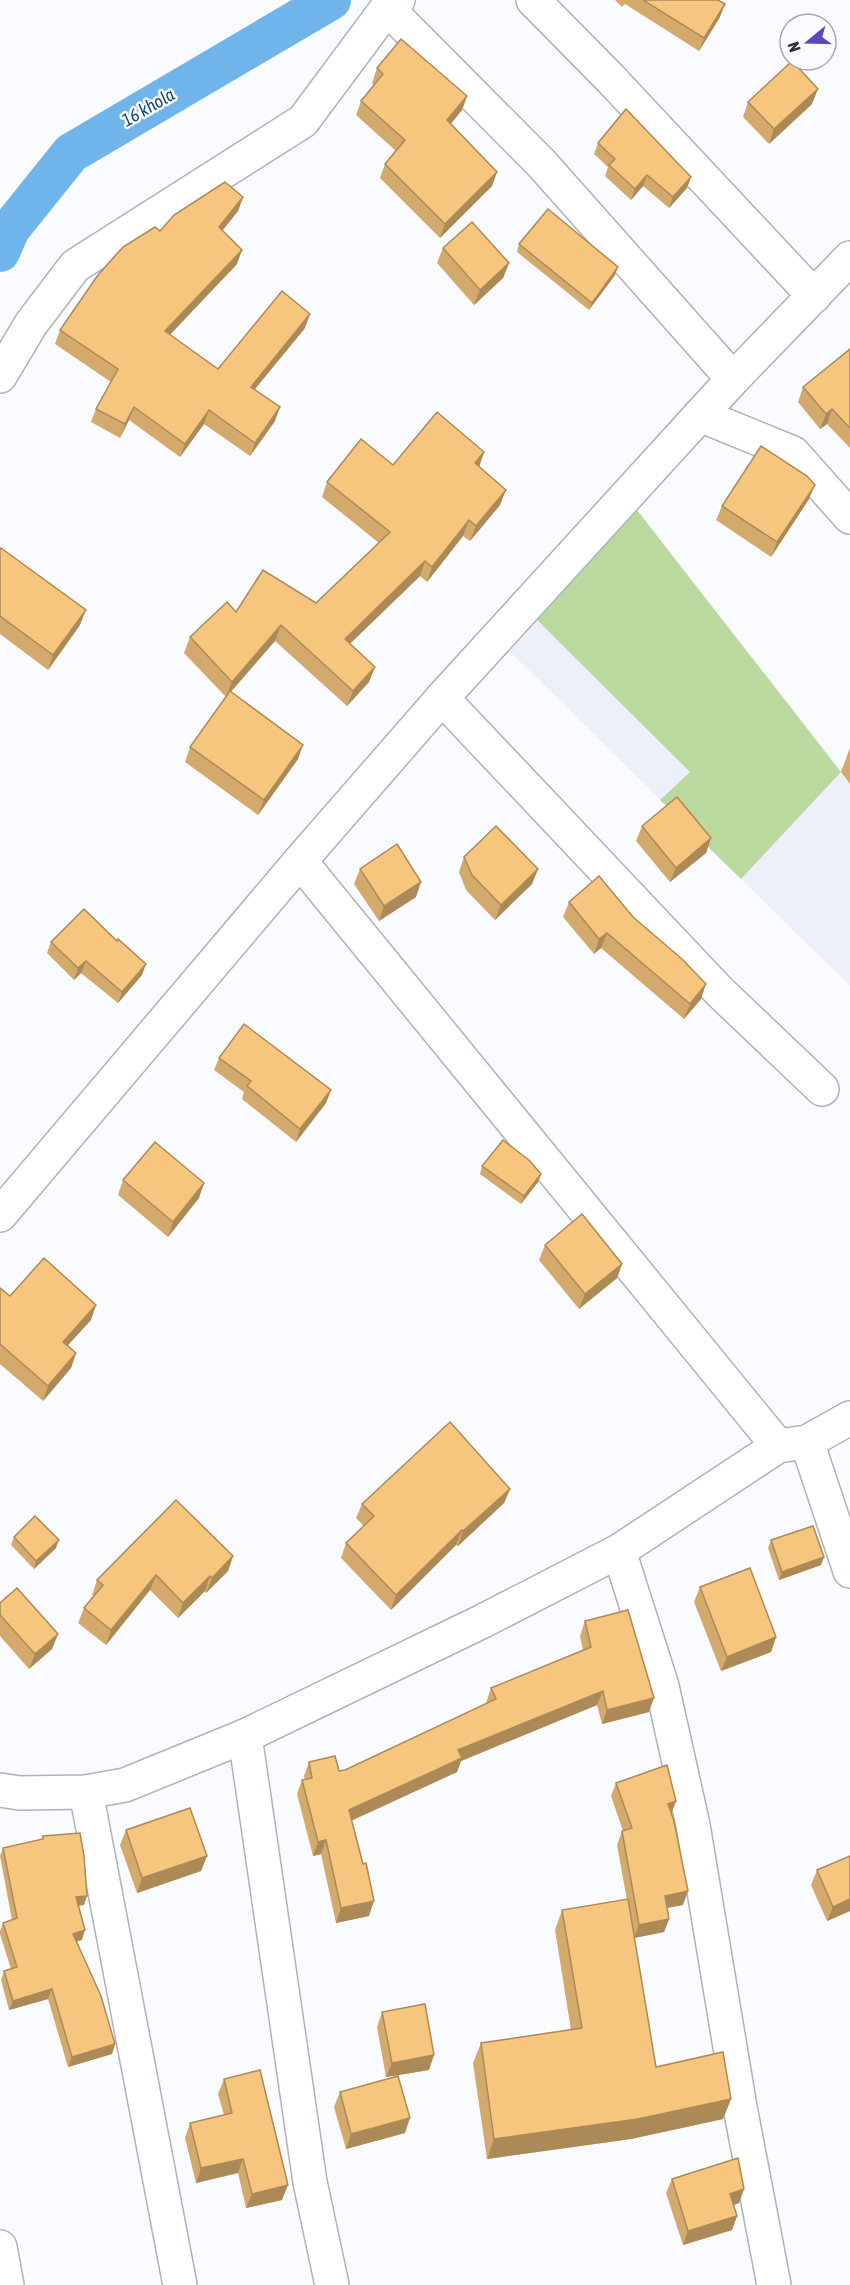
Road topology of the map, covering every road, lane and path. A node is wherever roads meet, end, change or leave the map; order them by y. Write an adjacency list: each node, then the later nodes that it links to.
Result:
1 (533, 0): 4 (street)
2 (392, 4): 5 (street); 6 (street)
3 (850, 258): 4 (street)
4 (814, 296): 6 (street)
5 (0, 376)
6 (733, 379): 7 (street)
7 (700, 415): 8 (street); 9 (street)
8 (850, 517)
9 (442, 698): 10 (street); 11 (street)
10 (300, 861): 12 (street); 14 (street)
11 (822, 1089)
12 (0, 1215)
13 (850, 1418): 14 (street)
14 (793, 1444): 15 (street); 16 (street)
15 (619, 1551): 17 (street); 24 (street)
16 (850, 1571)
17 (245, 1736): 19 (street); 23 (street)
18 (0, 1790): 19 (street)
19 (86, 1792): 22 (street)
20 (0, 2247): 21 (street)
21 (7, 2285)
22 (180, 2285)
23 (332, 2285)
24 (774, 2285)

